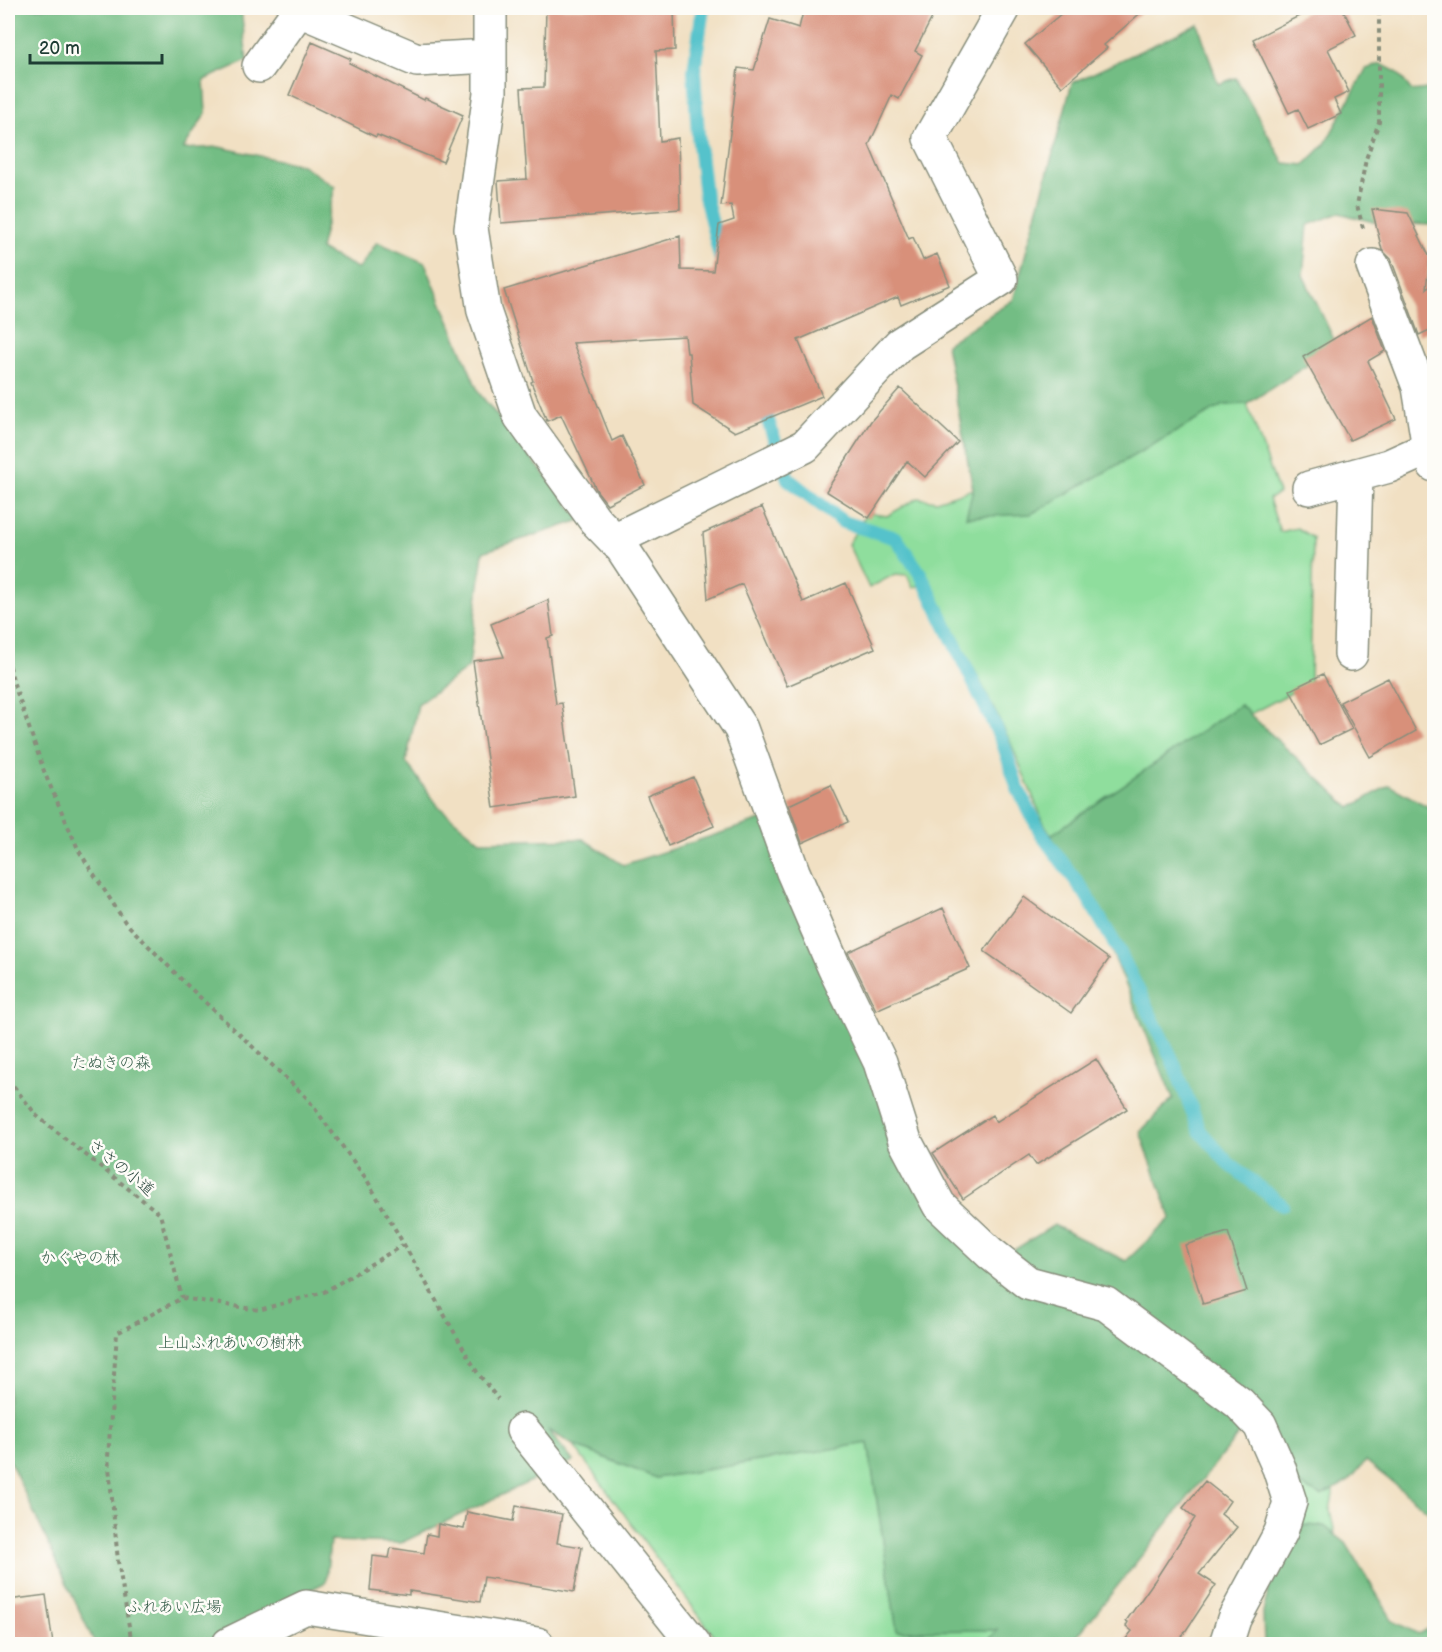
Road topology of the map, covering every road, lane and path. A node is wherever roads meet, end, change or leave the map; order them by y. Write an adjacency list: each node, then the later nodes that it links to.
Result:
1 (490, 8): 4 (street)
2 (1004, 8): 11 (street)
3 (1379, 8): 6 (path)
4 (489, 56): 5 (street); 11 (street)
5 (259, 66)
6 (1373, 266): 7 (street)
7 (1427, 381): 8 (street)
8 (1432, 456): 9 (street)
9 (1356, 475): 10 (street); 12 (street)
10 (1309, 488)
11 (616, 539): 22 (street)
12 (1351, 654)
13 (8, 657): 15 (path)
14 (8, 1079): 16 (path, ささの小道)
15 (403, 1245): 16 (path); 17 (path)
16 (182, 1298): 18 (path)
17 (523, 1430): 21 (street)
18 (132, 1644)
19 (229, 1644): 20 (street)
20 (537, 1644)
21 (694, 1644)
22 (1226, 1644)

